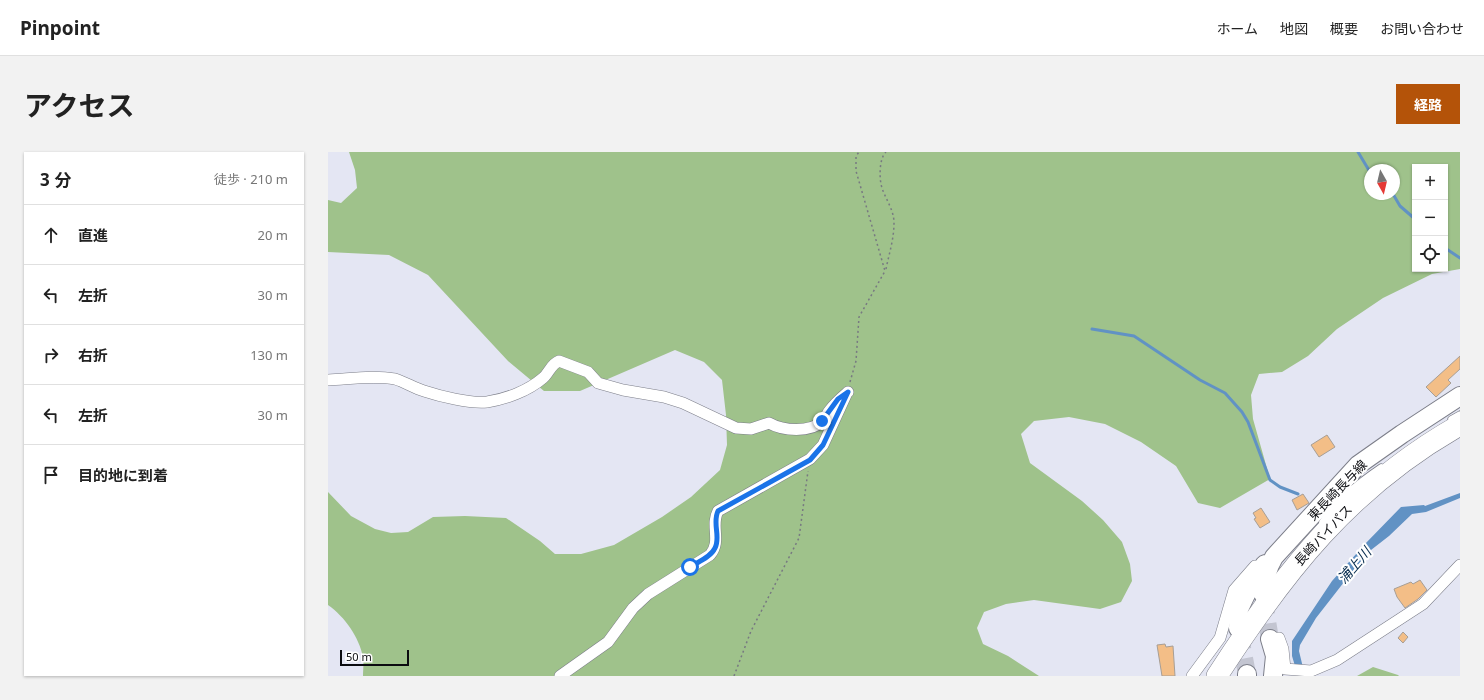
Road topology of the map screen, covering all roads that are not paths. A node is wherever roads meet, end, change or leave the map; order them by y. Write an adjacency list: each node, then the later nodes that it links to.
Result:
1 (328, 380): 18 (street)
2 (1460, 396): 9 (main road, 東長崎長与線)
3 (1460, 414): 4 (lane)
4 (1452, 424): 10 (highway, 長崎バイパス)
5 (1460, 441): 17 (highway, 長崎バイパス)
6 (1386, 463): 7 (lane)
7 (1320, 525)
8 (1316, 531): 10 (lane)
9 (1279, 552): 12 (main road, 東長崎長与線); 13 (main road, 東長崎長与線)
10 (1297, 561): 20 (highway, 長崎バイパス)
11 (1460, 565): 16 (street)
12 (1261, 569): 14 (main road, 東長崎長与線); 19 (street)
13 (1263, 594)
14 (1238, 628)
15 (1270, 639): 16 (main road)
16 (1279, 672)
17 (1242, 675)
18 (560, 676)
19 (1192, 676)
20 (1217, 676)

